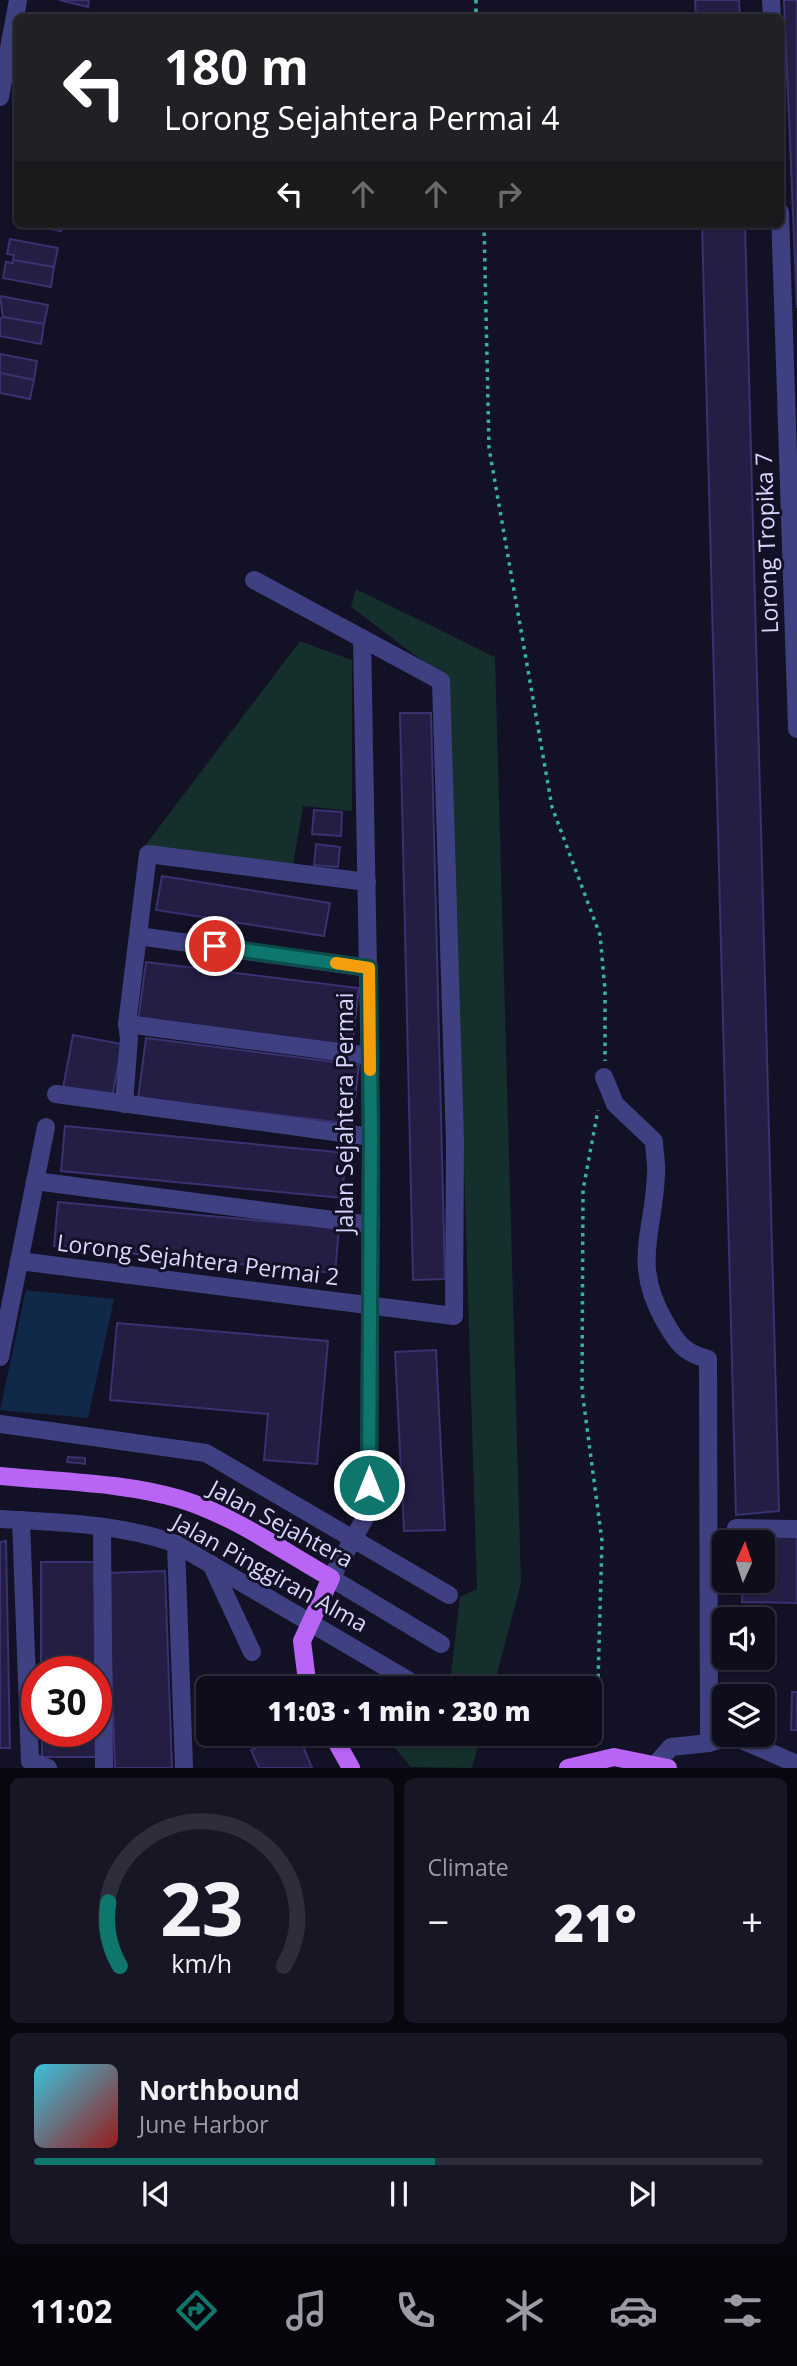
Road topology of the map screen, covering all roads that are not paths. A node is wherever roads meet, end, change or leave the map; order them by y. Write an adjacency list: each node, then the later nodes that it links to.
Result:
1 (14, 22): 2 (street)
2 (0, 97)
3 (781, 228): 4 (street, Lorong Tropika 7)
4 (792, 353): 7 (street, Lorong Tropika 7)
5 (254, 580): 6 (street)
6 (362, 638): 8 (street, Jalan Sejahtera Permai); 21 (street, Lorong Sejahtera Permai 2)
7 (797, 729)
8 (367, 882): 9 (street); 10 (street, Jalan Sejahtera Permai)
9 (138, 936): 10 (street); 11 (street)
10 (369, 968): 12 (street, Jalan Sejahtera Permai)
11 (127, 1024): 12 (street); 15 (street)
12 (369, 1056): 17 (street, Jalan Sejahtera Permai)
13 (604, 1077): 40 (street)
14 (56, 1094): 15 (street)
15 (124, 1104): 17 (street)
16 (46, 1127): 18 (street)
17 (371, 1137): 19 (street, Jalan Sejahtera Permai)
18 (35, 1181): 19 (street); 20 (street)
19 (371, 1225): 21 (street, Jalan Sejahtera Permai)
20 (19, 1261): 21 (street, Lorong Sejahtera Permai 2); 22 (street)
21 (370, 1307): 30 (street, Jalan Sejahtera Permai)
22 (0, 1357)
23 (0, 1424): 30 (street)
24 (0, 1476): 33 (main road, Jalan Sejahtera)
25 (0, 1519): 26 (street, Jalan Pinggiran Alma)
26 (21, 1520): 27 (street, Jalan Pinggiran Alma); 45 (street)
27 (102, 1528): 31 (street, Jalan Pinggiran Alma); 46 (street)
28 (736, 1528): 29 (street)
29 (797, 1529)
30 (352, 1539): 33 (street, Jalan Sejahtera Permai); 34 (street)
31 (176, 1544): 32 (street, Jalan Pinggiran Alma); 47 (street)
32 (211, 1564): 35 (street, Jalan Pinggiran Alma); 37 (street)
33 (331, 1578): 35 (main road); 36 (street, Jalan Sejahtera)
34 (449, 1595)
35 (309, 1622): 38 (main road); 39 (street, Jalan Pinggiran Alma)
36 (441, 1644)
37 (252, 1652)
38 (306, 1676)
39 (401, 1676)
40 (709, 1743): 43 (street); 44 (street)
41 (339, 1746): 48 (main road)
42 (569, 1761): 44 (main road)
43 (797, 1764)
44 (662, 1766)
45 (48, 1768)
46 (104, 1768)
47 (184, 1768)
48 (351, 1768)

